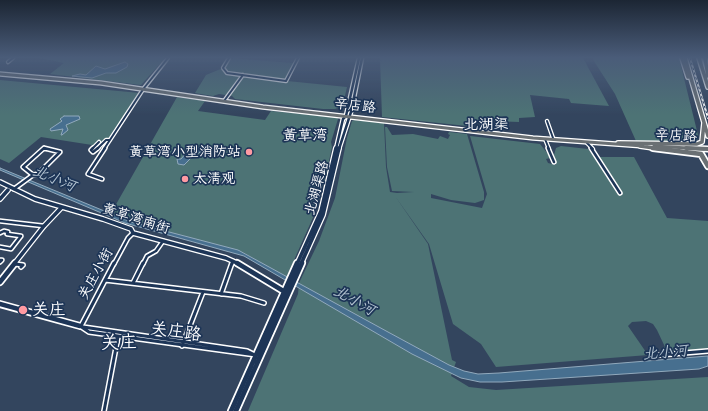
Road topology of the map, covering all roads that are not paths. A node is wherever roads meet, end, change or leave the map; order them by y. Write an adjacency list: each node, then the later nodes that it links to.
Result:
1 (37, 77): 11 (main road, 辛店路)
2 (152, 77): 11 (street)
3 (240, 77): 12 (street)
4 (258, 77): 5 (street)
5 (288, 77)
6 (356, 77): 14 (main road, 北湖渠路)
7 (689, 77): 13 (highway)
8 (690, 77): 13 (highway)
9 (705, 77): 10 (highway)
10 (708, 87)
11 (143, 88): 12 (main road, 辛店路); 21 (street)
12 (223, 100): 14 (main road, 辛店路)
13 (697, 101): 16 (highway)
14 (348, 115): 17 (main road, 辛店路); 49 (main road, 北湖渠路)
15 (546, 121): 19 (street)
16 (704, 123): 18 (highway); 24 (highway)
17 (518, 135): 19 (main road, 辛店路); 20 (main road, 辛店路)
18 (708, 136)
19 (553, 138): 24 (main road, 辛店路)
20 (545, 139): 23 (main road, 辛店路); 27 (street)
21 (110, 140): 22 (street); 30 (street)
22 (98, 142)
23 (587, 143): 25 (main road, 辛店路); 34 (street)
24 (618, 143): 26 (main road, 辛店路)
25 (641, 146): 26 (main road, 辛店路); 28 (highway)
26 (708, 148)
27 (554, 162)
28 (708, 166)
29 (33, 175): 29 (street); 32 (street)
30 (102, 179)
31 (0, 182): 32 (main road, 黄草湾南街)
32 (14, 189): 36 (main road, 黄草湾南街)
33 (8, 190): 35 (main road)
34 (620, 194)
35 (0, 199)
36 (61, 208): 38 (main road); 40 (main road, 黄草湾南街)
37 (0, 221): 38 (street)
38 (44, 226): 44 (main road)
39 (0, 233): 42 (street)
40 (133, 233): 41 (main road, 黄草湾南街); 46 (street, 关庄小街)
41 (163, 240): 43 (main road, 黄草湾南街); 48 (street)
42 (0, 247)
43 (233, 261): 51 (main road, 黄草湾南街); 52 (street)
44 (14, 264): 45 (street); 47 (main road)
45 (21, 267)
46 (105, 280): 48 (street); 55 (street, 关庄小街)
47 (0, 282)
48 (133, 283): 50 (street)
49 (289, 288): 51 (main road); 61 (main road)
50 (203, 292): 52 (street); 57 (street)
51 (285, 292): 61 (main road)
52 (221, 294): 53 (street)
53 (264, 303)
54 (0, 304): 55 (main road)
55 (80, 326): 56 (street, 关庄路); 57 (street, 关庄路)
56 (118, 336): 58 (street, 关庄路); 62 (street)
57 (184, 342): 58 (street); 61 (street, 关庄路)
58 (182, 346): 61 (street, 关庄路)
59 (708, 351): 60 (street)
60 (660, 355)
61 (258, 356): 63 (main road); 64 (main road)
62 (104, 411)
63 (231, 411)
64 (236, 411)

